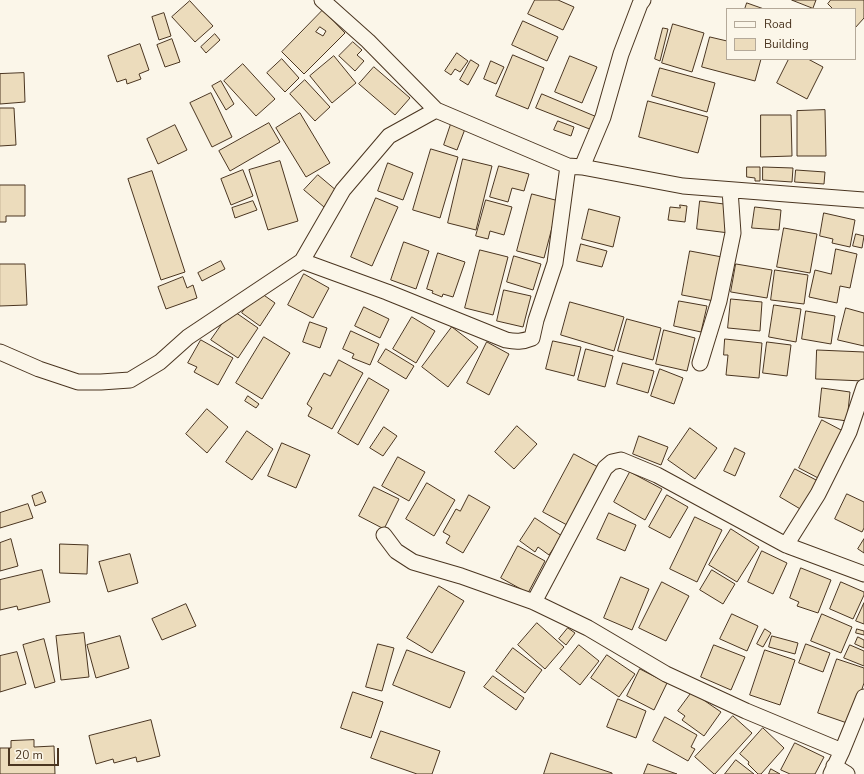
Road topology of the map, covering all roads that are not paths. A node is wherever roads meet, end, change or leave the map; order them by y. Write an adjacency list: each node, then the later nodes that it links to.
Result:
1 (322, 0): 3 (street)
2 (643, 0): 4 (street)
3 (436, 110): 4 (street); 7 (street)
4 (575, 166): 5 (street); 7 (street)
5 (730, 190): 6 (street); 9 (street)
6 (864, 200)
7 (302, 260): 8 (street)
8 (0, 352)
9 (700, 363)
10 (864, 387): 11 (street)
11 (862, 404): 13 (street)
12 (384, 535): 15 (street)
13 (786, 545): 14 (street); 15 (street)
14 (864, 574)
15 (534, 602): 17 (street)
16 (864, 697): 17 (street)
17 (842, 751): 18 (street)
18 (833, 770): 19 (street)
19 (847, 774)

